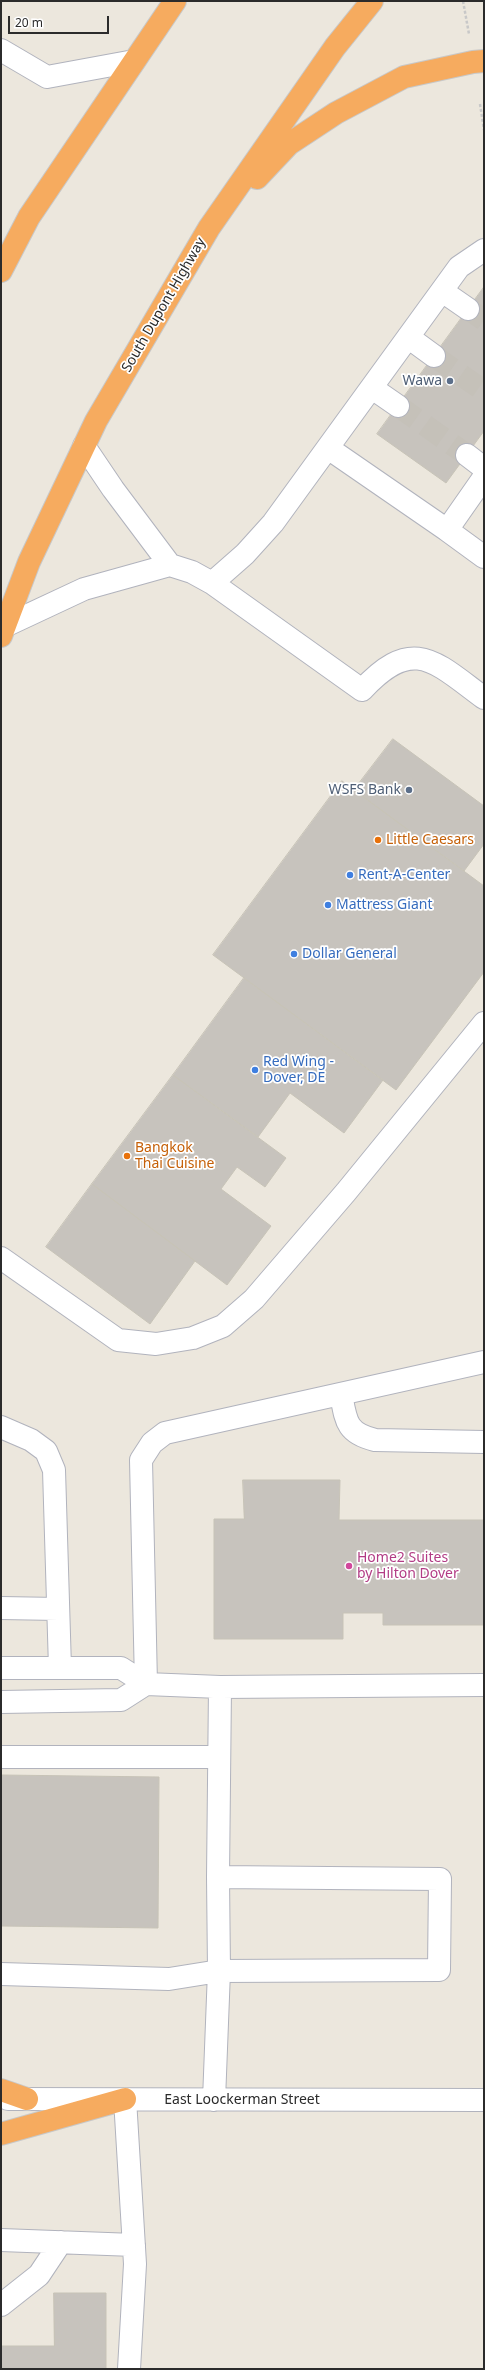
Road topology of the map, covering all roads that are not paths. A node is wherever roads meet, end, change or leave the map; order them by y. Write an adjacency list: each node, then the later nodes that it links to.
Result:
1 (175, 1): 4 (highway)
2 (372, 1): 6 (highway, South Dupont Highway)
3 (1, 50): 4 (street)
4 (134, 61): 8 (highway)
5 (484, 61): 6 (highway)
6 (208, 228): 15 (highway, South Dupont Highway)
7 (484, 250): 9 (street)
8 (1, 271)
9 (442, 291): 10 (street); 11 (street)
10 (468, 309)
11 (408, 337): 12 (street); 13 (street)
12 (434, 356)
13 (372, 388): 14 (street); 16 (street)
14 (398, 406)
15 (84, 446): 22 (street); 24 (highway, South Dupont Highway)
16 (328, 448): 20 (street); 23 (street)
17 (467, 455): 18 (street)
18 (484, 468)
19 (484, 478): 20 (street)
20 (446, 530): 21 (street)
21 (484, 557)
22 (170, 566): 23 (street); 24 (street)
23 (212, 583): 25 (street)
24 (3, 631)
25 (484, 698)
26 (484, 1023): 27 (street)
27 (1, 1258)
28 (484, 1362): 29 (street)
29 (340, 1394): 31 (street); 36 (street)
30 (1, 1426): 33 (street)
31 (484, 1442)
32 (1, 1608): 33 (street)
33 (58, 1609): 35 (street)
34 (1, 1668): 35 (street)
35 (60, 1668): 36 (street)
36 (146, 1684): 38 (street); 39 (street)
37 (484, 1685): 38 (street)
38 (220, 1687): 41 (street)
39 (1, 1702)
40 (1, 1757): 41 (street)
41 (219, 1757): 42 (street)
42 (218, 1877): 43 (street); 43 (street)
43 (219, 1971): 44 (street); 49 (street)
44 (1, 1974)
45 (1, 2090): 47 (highway)
46 (1, 2099): 47 (street, East Loockerman Street)
47 (27, 2099): 48 (street, East Loockerman Street)
48 (125, 2099): 49 (street, East Loockerman Street); 51 (highway); 54 (street)
49 (214, 2100): 50 (street, East Loockerman Street)
50 (484, 2100)
51 (1, 2134)
52 (1, 2240): 53 (street)
53 (61, 2242): 54 (street); 55 (street)
54 (134, 2245): 56 (street)
55 (1, 2306)
56 (129, 2369)

